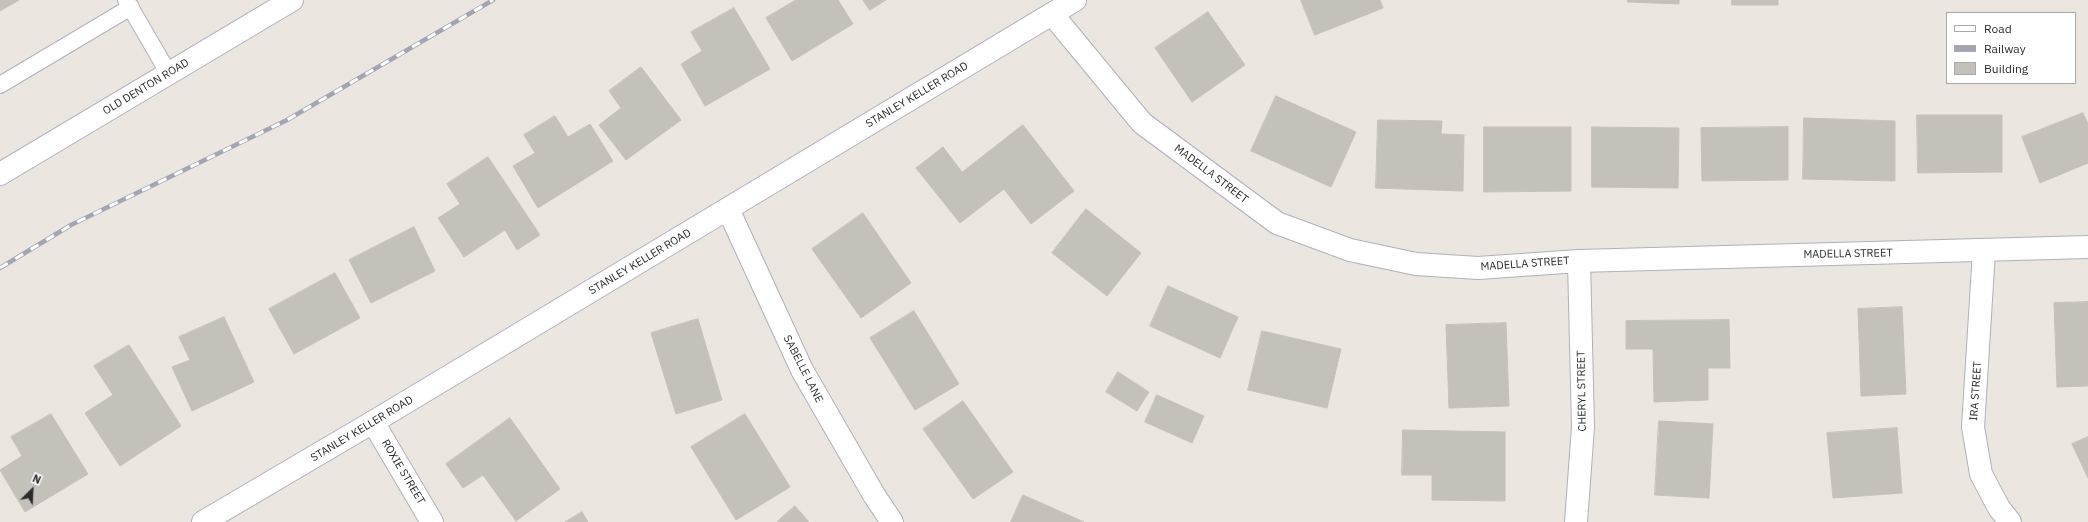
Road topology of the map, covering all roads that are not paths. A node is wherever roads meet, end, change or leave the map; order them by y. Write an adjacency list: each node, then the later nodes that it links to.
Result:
1 (292, 0): 5 (street, OLD DENTON ROAD)
2 (1075, 0): 4 (street, STANLEY KELLER ROAD)
3 (129, 4): 5 (lane); 6 (lane)
4 (1052, 14): 8 (street, STANLEY KELLER ROAD); 11 (street, MADELLA STREET)
5 (169, 74): 7 (street, OLD DENTON ROAD)
6 (0, 85)
7 (0, 174)
8 (728, 209): 12 (street, STANLEY KELLER ROAD); 15 (street, SABELLE LANE)
9 (2088, 248): 10 (street, MADELLA STREET)
10 (1984, 251): 11 (street, MADELLA STREET); 17 (street, IRA STREET)
11 (1579, 261): 16 (street, CHERYL STREET)
12 (373, 422): 13 (street, STANLEY KELLER ROAD); 14 (street, ROXIE STREET)
13 (203, 522)
14 (432, 522)
15 (892, 522)
16 (1576, 522)
17 (2010, 522)

